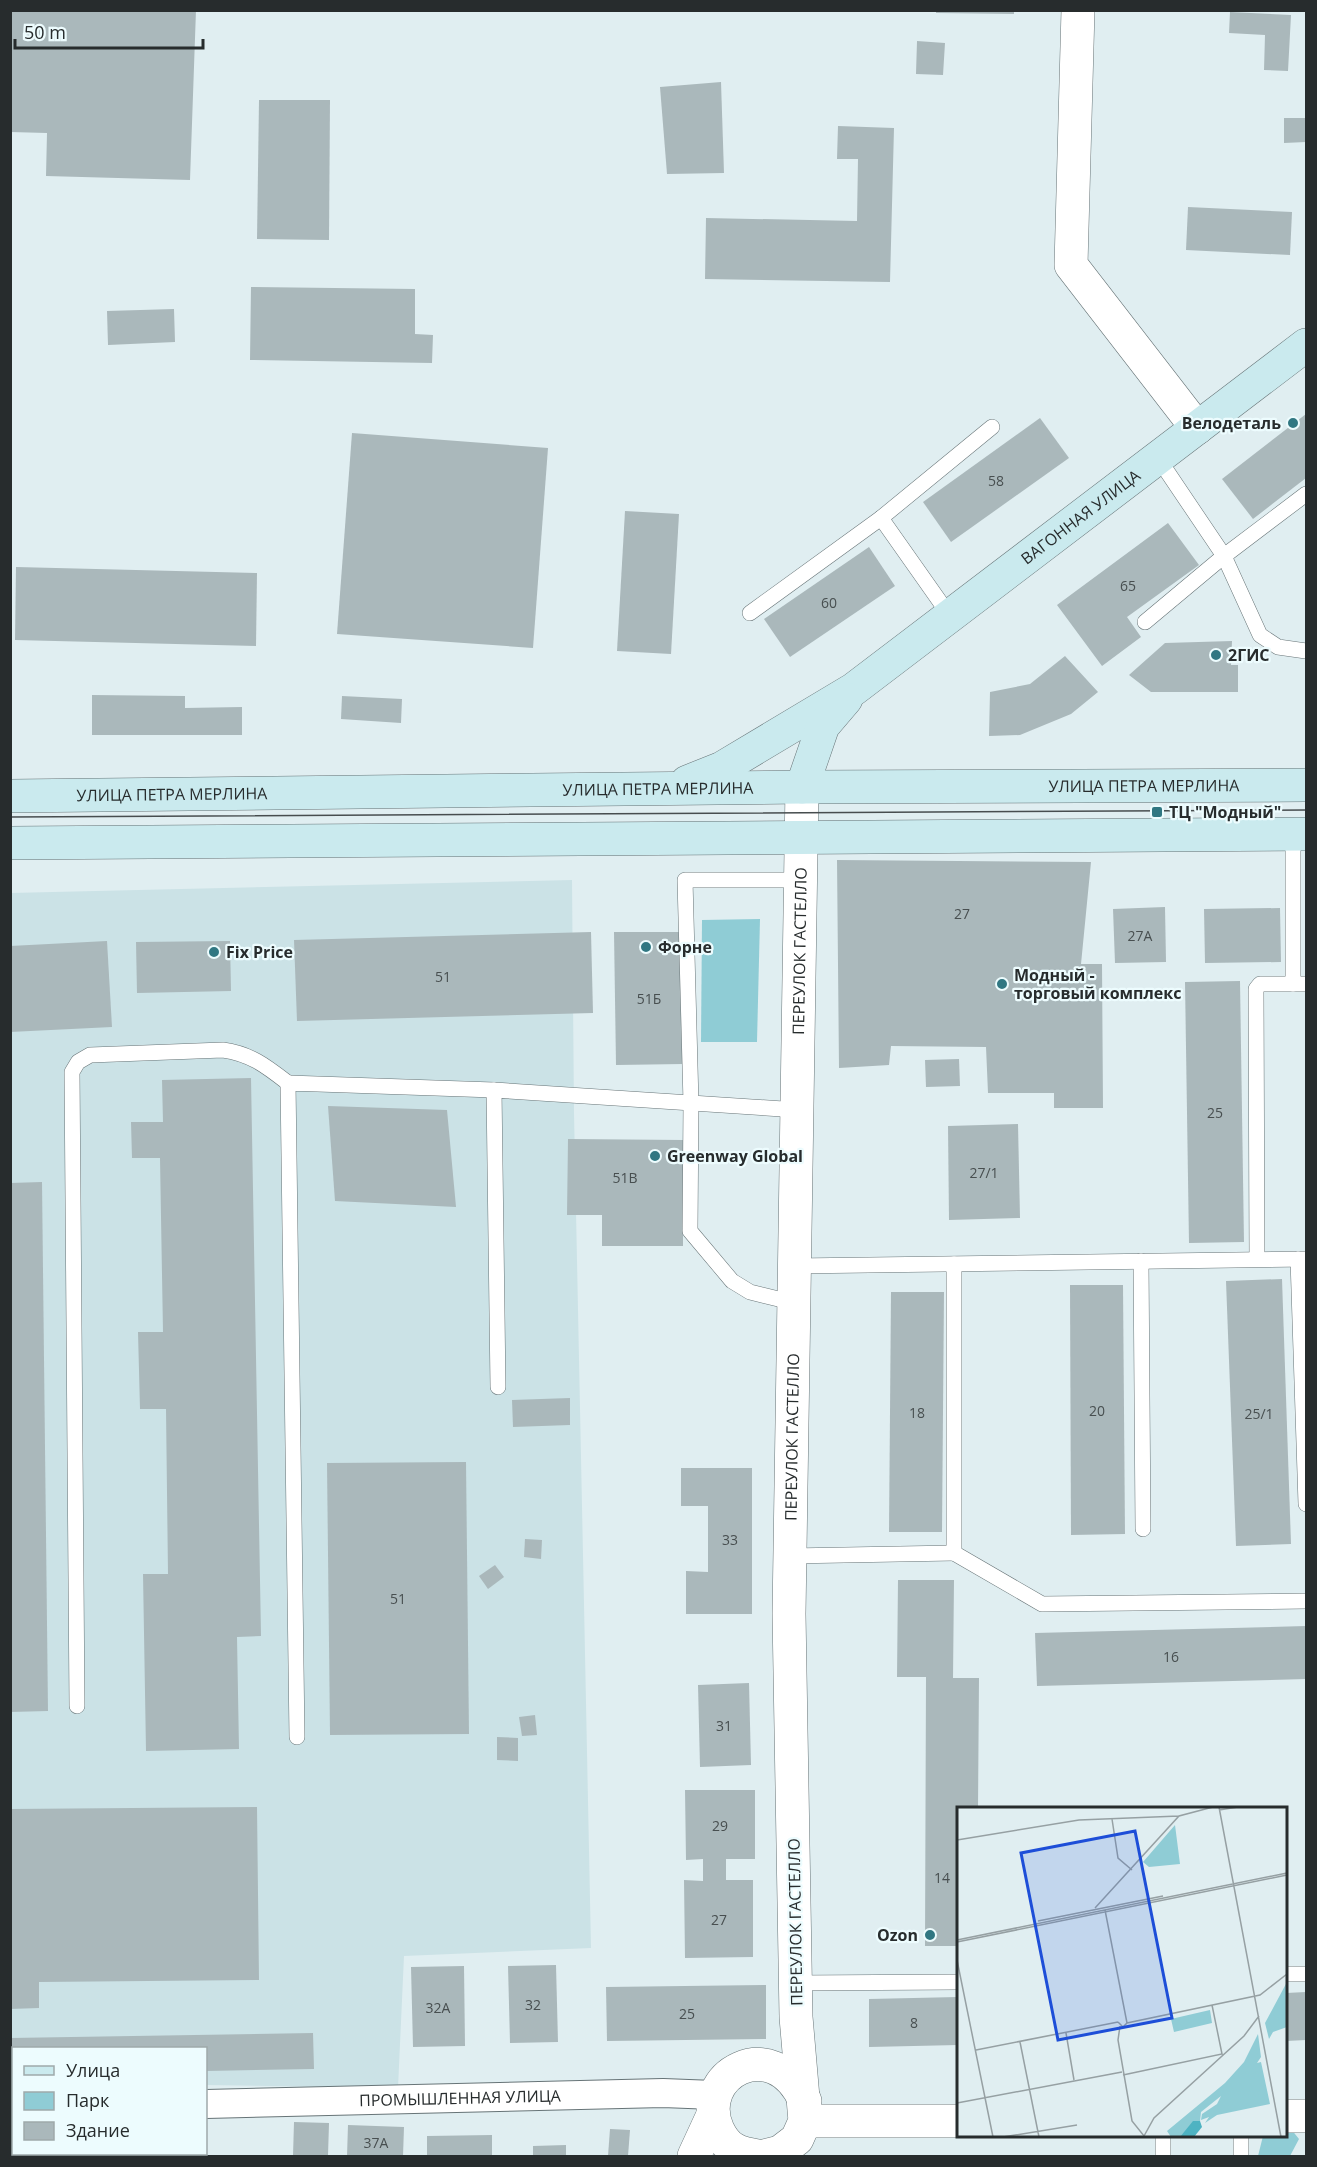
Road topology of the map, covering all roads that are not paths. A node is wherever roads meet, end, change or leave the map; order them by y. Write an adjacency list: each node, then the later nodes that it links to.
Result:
1 (1078, 10): 4 (street)
2 (1306, 345): 4 (main road, ВАГОННАЯ УЛИЦА)
3 (992, 427): 7 (lane)
4 (1197, 428): 5 (main road, ВАГОННАЯ УЛИЦА)
5 (1158, 458): 8 (lane); 10 (main road, ВАГОННАЯ УЛИЦА)
6 (1306, 494): 8 (lane)
7 (881, 518): 9 (lane); 10 (lane)
8 (1224, 556): 11 (lane); 12 (lane)
9 (750, 613)
10 (950, 616): 13 (main road, ВАГОННАЯ УЛИЦА)
11 (1145, 622)
12 (1306, 651)
13 (854, 689): 15 (main road, ВАГОННАЯ УЛИЦА); 16 (main road, ВАГОННАЯ УЛИЦА)
14 (1306, 785): 15 (main road, УЛИЦА ПЕТРА МЕРЛИНА)
15 (802, 786): 16 (main road, УЛИЦА ПЕТРА МЕРЛИНА); 19 (street, ПЕРЕУЛОК ГАСТЕЛЛО)
16 (669, 788): 17 (main road, УЛИЦА ПЕТРА МЕРЛИНА)
17 (10, 796)
18 (1300, 835): 19 (main road); 22 (lane)
19 (803, 839): 20 (main road); 21 (street, ПЕРЕУЛОК ГАСТЕЛЛО)
20 (10, 843)
21 (802, 880): 25 (lane); 26 (street, ПЕРЕУЛОК ГАСТЕЛЛО)
22 (1300, 984): 27 (lane)
23 (288, 1083): 24 (lane); 39 (lane); 40 (lane)
24 (494, 1090): 25 (lane); 33 (lane)
25 (691, 1103): 26 (lane); 32 (lane)
26 (798, 1110): 31 (street, ПЕРЕУЛОК ГАСТЕЛЛО)
27 (1257, 1259): 28 (lane); 29 (lane)
28 (1302, 1259): 34 (lane)
29 (1141, 1261): 30 (lane); 35 (lane)
30 (954, 1264): 31 (lane); 36 (lane)
31 (795, 1266): 32 (street, ПЕРЕУЛОК ГАСТЕЛЛО)
32 (795, 1303): 37 (street, ПЕРЕУЛОК ГАСТЕЛЛО)
33 (498, 1387)
34 (1306, 1504)
35 (1143, 1529)
36 (954, 1553): 37 (lane); 38 (lane)
37 (790, 1556): 44 (street, ПЕРЕУЛОК ГАСТЕЛЛО)
38 (1306, 1601)
39 (77, 1707)
40 (297, 1737)
41 (1287, 1974): 42 (lane)
42 (1306, 1974)
43 (957, 1982): 44 (lane)
44 (796, 1983): 45 (street, ПЕРЕУЛОК ГАСТЕЛЛО)
45 (796, 2016): 46 (street, ПЕРЕУЛОК ГАСТЕЛЛО); 48 (street)
46 (747, 2065): 48 (street); 52 (street)
47 (207, 2104): 52 (street, ПРОМЫШЛЕННАЯ УЛИЦА)
48 (805, 2111): 51 (street); 55 (street)
49 (1287, 2116): 50 (street)
50 (1306, 2116)
51 (957, 2121)
52 (715, 2128): 55 (street); 56 (street)
53 (1162, 2137): 57 (lane)
54 (1241, 2137): 58 (lane)
55 (771, 2156)
56 (694, 2157)
57 (1163, 2157)
58 (1241, 2157)

